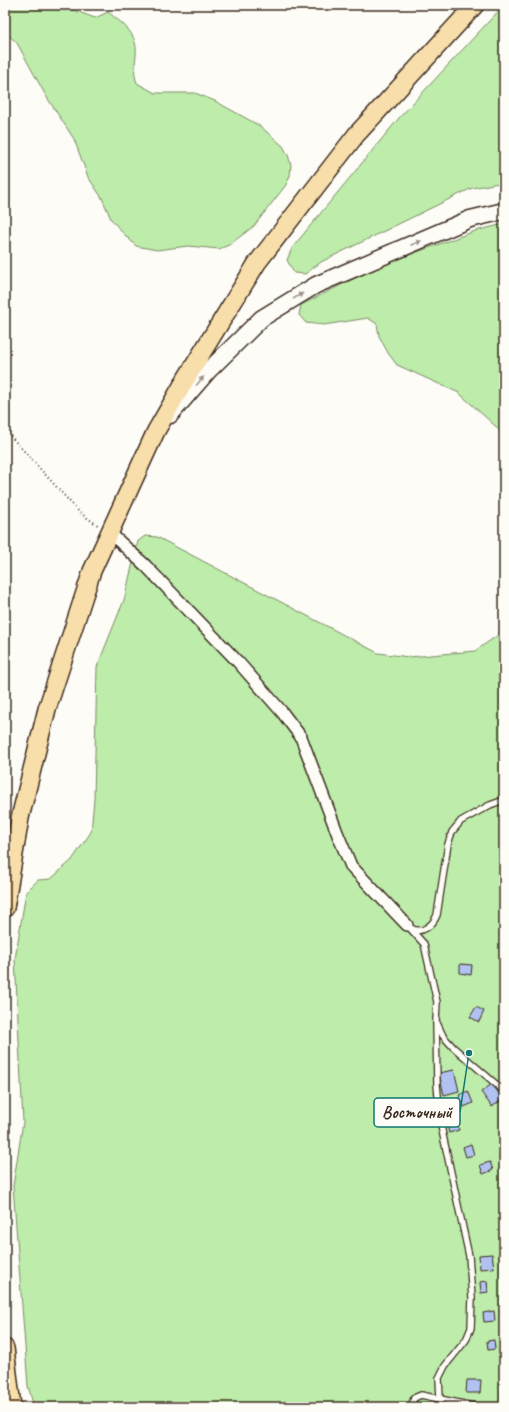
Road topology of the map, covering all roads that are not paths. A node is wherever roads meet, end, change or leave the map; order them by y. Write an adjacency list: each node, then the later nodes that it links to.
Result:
1 (475, 5): 3 (main road)
2 (504, 211): 3 (street, one-way to 2)
3 (156, 431): 4 (main road)
4 (110, 533): 6 (main road); 7 (street)
5 (504, 800): 7 (lane)
6 (5, 908)
7 (407, 925): 8 (lane)
8 (436, 1021): 9 (lane); 12 (lane)
9 (504, 1091)
10 (5, 1348): 14 (main road)
11 (5, 1398): 13 (street)
12 (440, 1398): 15 (lane); 16 (lane)
13 (8, 1407)
14 (12, 1407)
15 (411, 1407)
16 (478, 1407)

